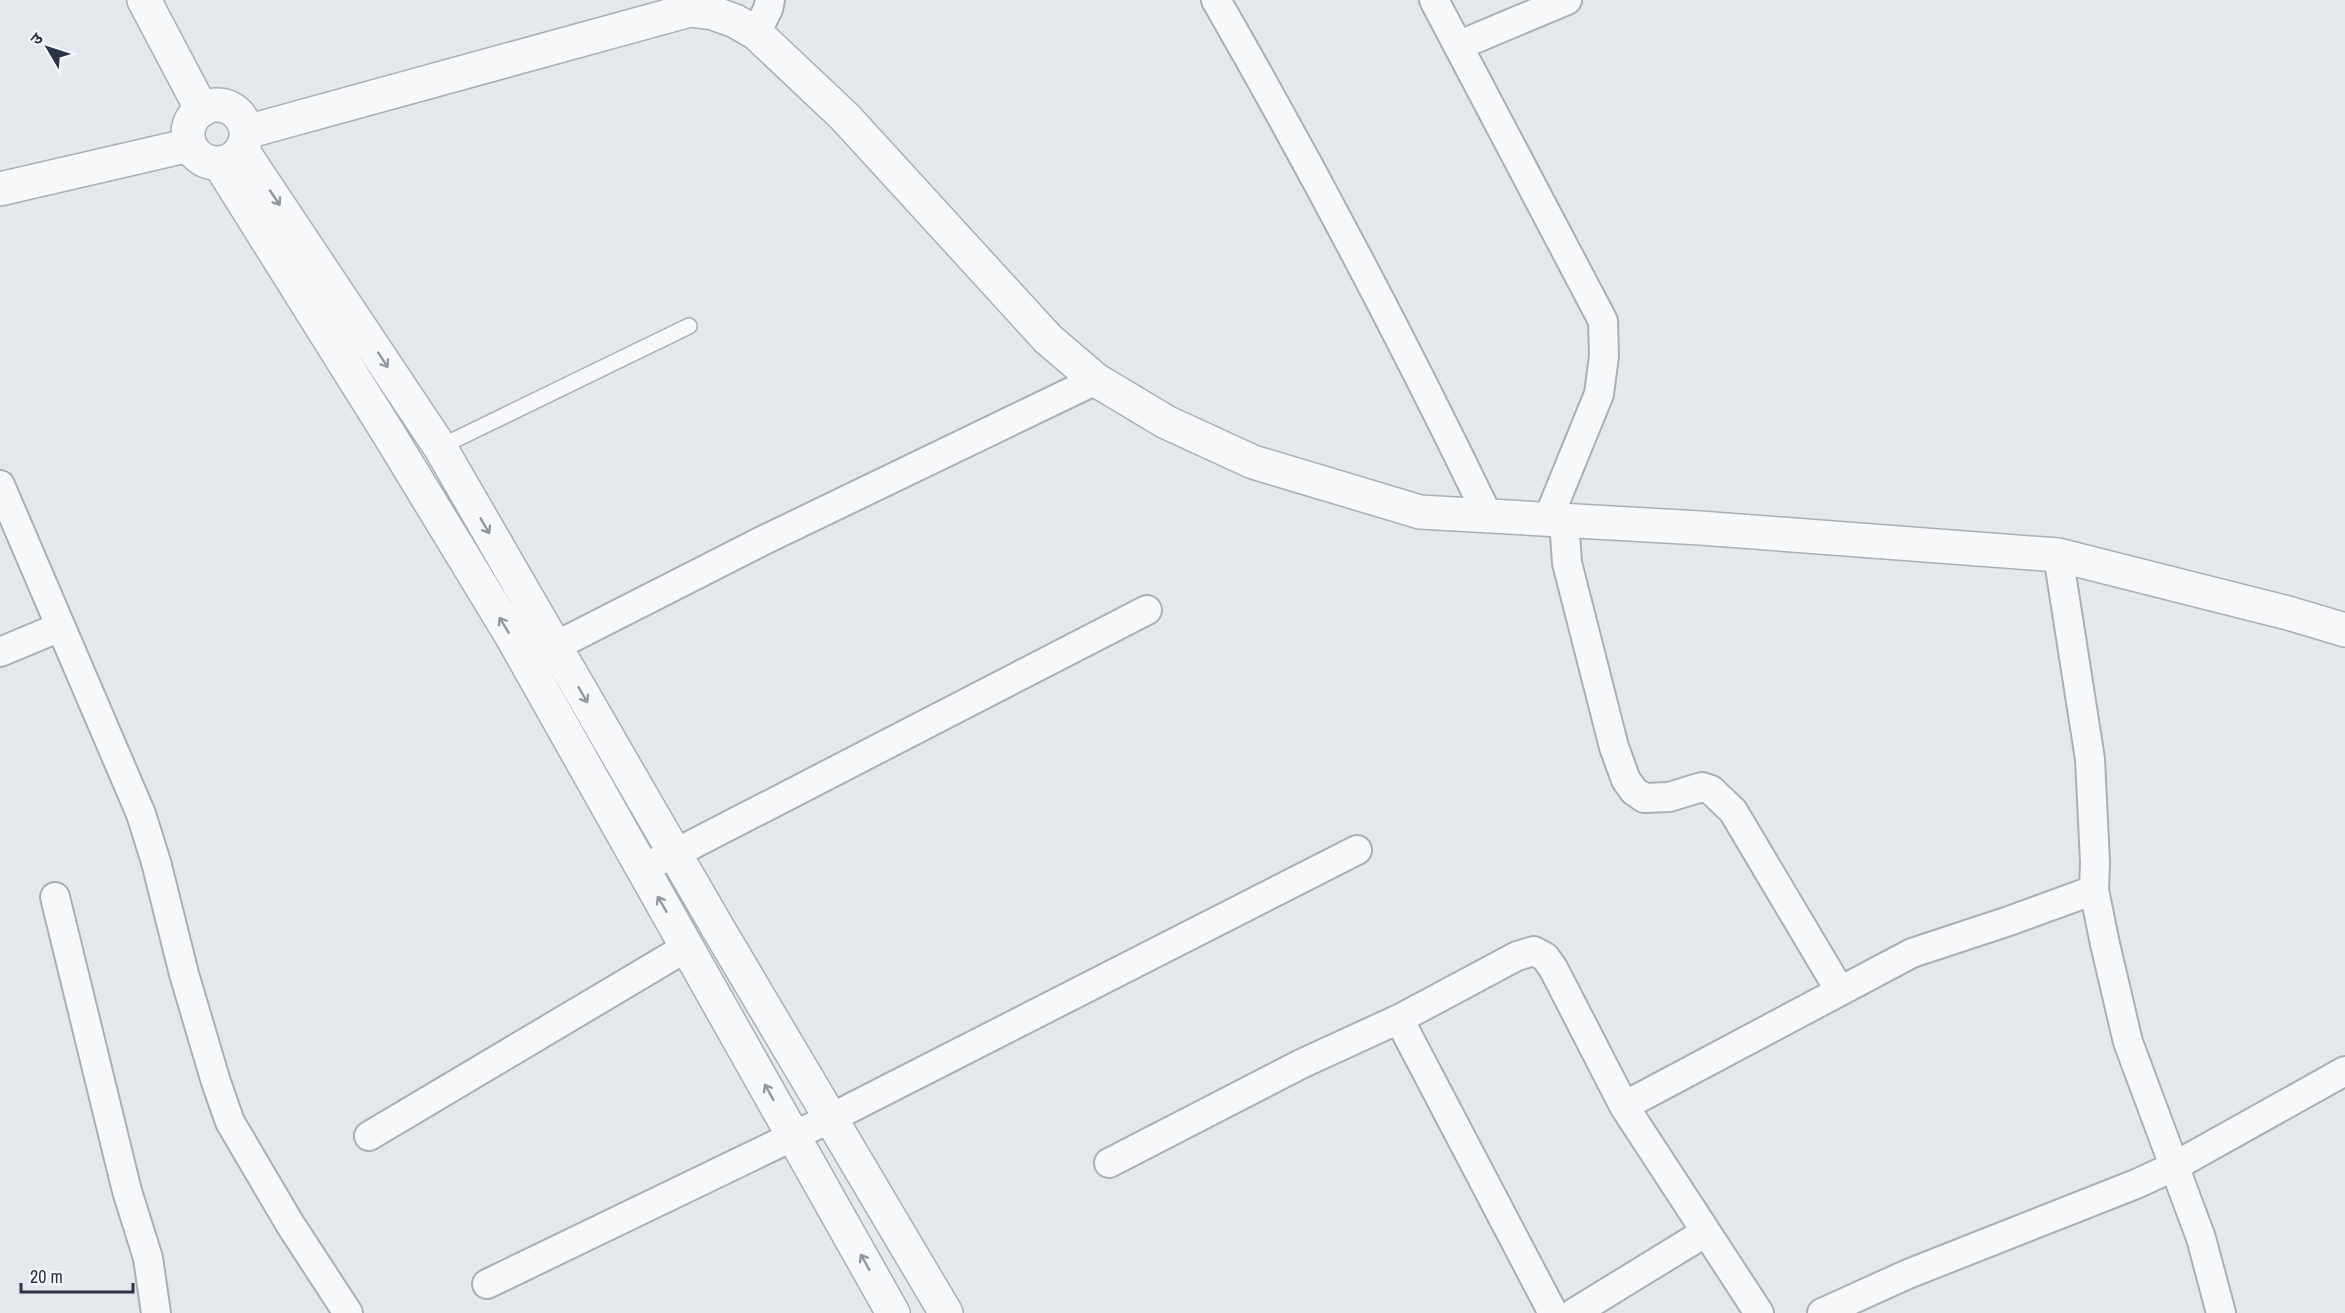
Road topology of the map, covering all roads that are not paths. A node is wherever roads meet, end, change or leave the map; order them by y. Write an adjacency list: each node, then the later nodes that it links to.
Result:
1 (144, 0): 8 (street)
2 (770, 0): 6 (street)
3 (1216, 0): 16 (street)
4 (1434, 0): 7 (street)
5 (1567, 0): 7 (street)
6 (756, 33): 10 (street); 13 (street)
7 (1460, 45): 17 (street)
8 (202, 110): 9 (street); 10 (street)
9 (190, 145): 10 (street); 11 (street)
10 (236, 148): 14 (street, one-way to 14); 24 (street, one-way to 10)
11 (0, 189)
12 (689, 326): 14 (lane)
13 (1096, 380): 16 (street); 22 (street)
14 (440, 447): 22 (street, one-way to 22)
15 (0, 485): 21 (street)
16 (1488, 516): 17 (street)
17 (1556, 519): 18 (street); 31 (street)
18 (2058, 555): 20 (street); 28 (street)
19 (1147, 610): 26 (street)
20 (2341, 625)
21 (60, 627): 23 (street); 45 (street)
22 (556, 648): 24 (street); 26 (street, one-way to 26)
23 (0, 652)
24 (525, 661): 27 (street)
25 (1357, 850): 35 (street)
26 (676, 852): 27 (street); 35 (street)
27 (642, 868): 30 (street, one-way to 27)
28 (2094, 890): 31 (street); 39 (street)
29 (55, 897): 44 (street)
30 (687, 947): 36 (street); 37 (street, one-way to 30)
31 (1840, 991): 34 (street)
32 (1399, 1019): 34 (street); 38 (street); 48 (street)
33 (2345, 1071): 39 (street)
34 (1624, 1106): 41 (street)
35 (831, 1118): 37 (street); 40 (street)
36 (369, 1136)
37 (793, 1136): 42 (street); 43 (street)
38 (1109, 1163)
39 (2173, 1167): 51 (street); 52 (street)
40 (889, 1216): 42 (street); 47 (street)
41 (1706, 1232): 49 (street); 50 (street)
42 (848, 1233): 46 (street, one-way to 42)
43 (488, 1284)
44 (156, 1313)
45 (348, 1313)
46 (893, 1313)
47 (946, 1313)
48 (1553, 1313)
49 (1575, 1313)
50 (1759, 1313)
51 (1822, 1313)
52 (2221, 1313)

